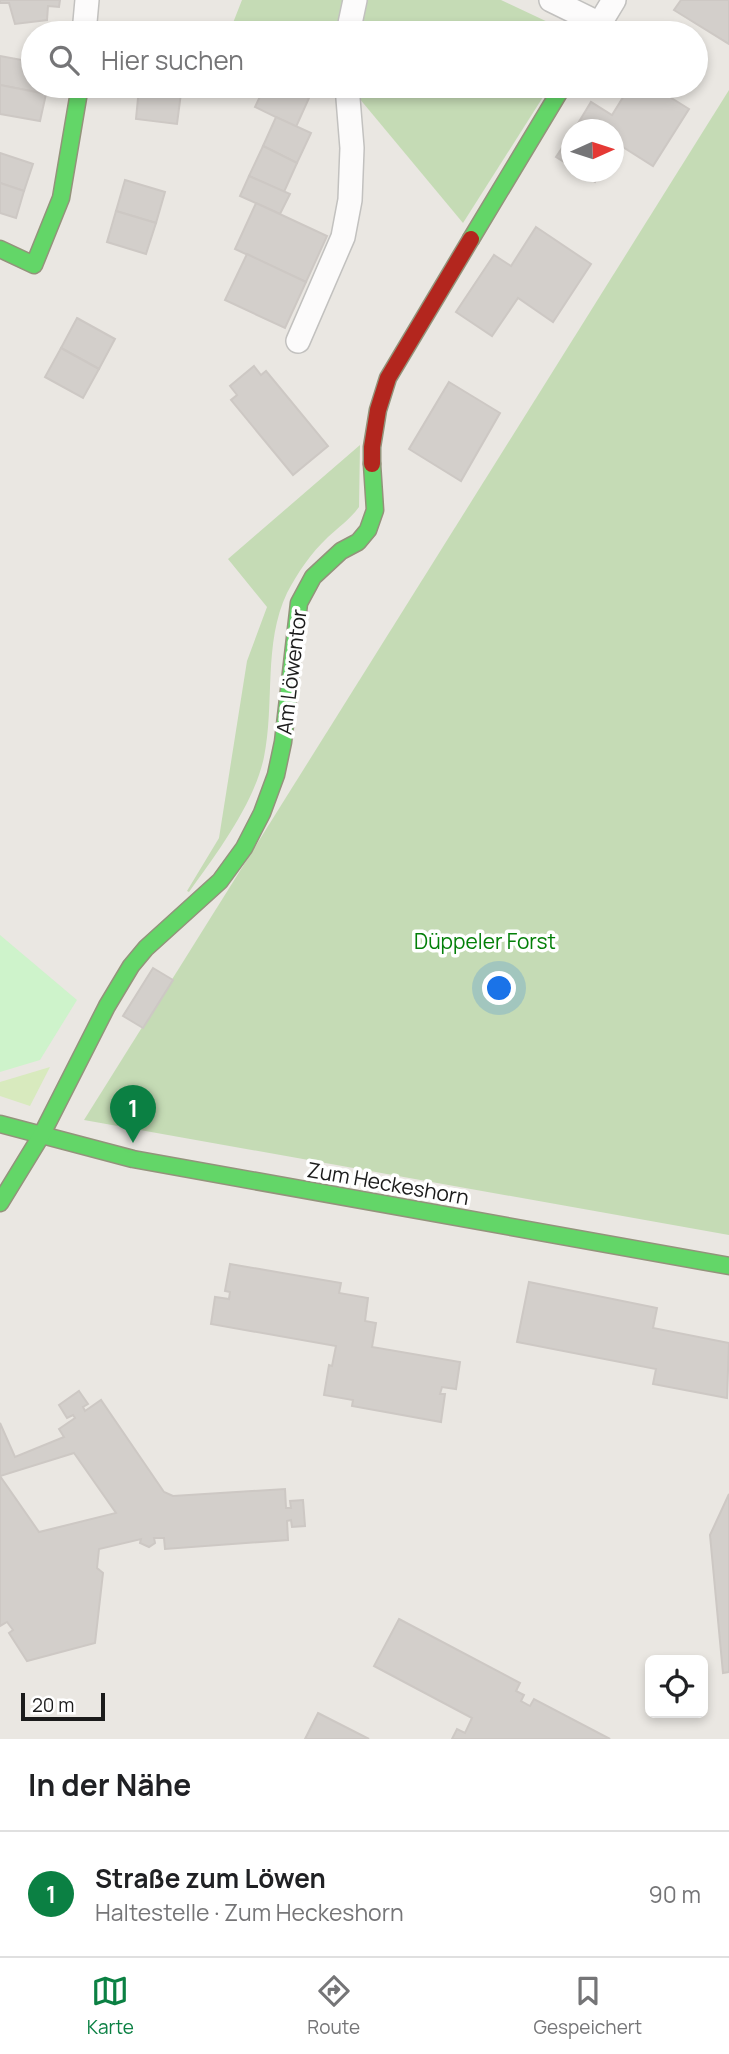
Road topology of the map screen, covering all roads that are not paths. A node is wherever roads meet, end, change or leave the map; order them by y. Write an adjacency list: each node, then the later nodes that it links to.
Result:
1 (87, 0): 5 (street)
2 (355, 0): 6 (street)
3 (551, 0): 7 (street)
4 (614, 0): 8 (street)
5 (86, 21)
6 (351, 21)
7 (584, 21)
8 (602, 21)
9 (78, 98): 12 (street)
10 (348, 98): 13 (street)
11 (556, 98): 15 (street, Am Löwentor)
12 (0, 249)
13 (298, 341)
14 (0, 1124): 15 (street, Zum Heckeshorn)
15 (41, 1136): 16 (street, Am Löwentor); 17 (street, Zum Heckeshorn)
16 (0, 1203)
17 (729, 1266)

